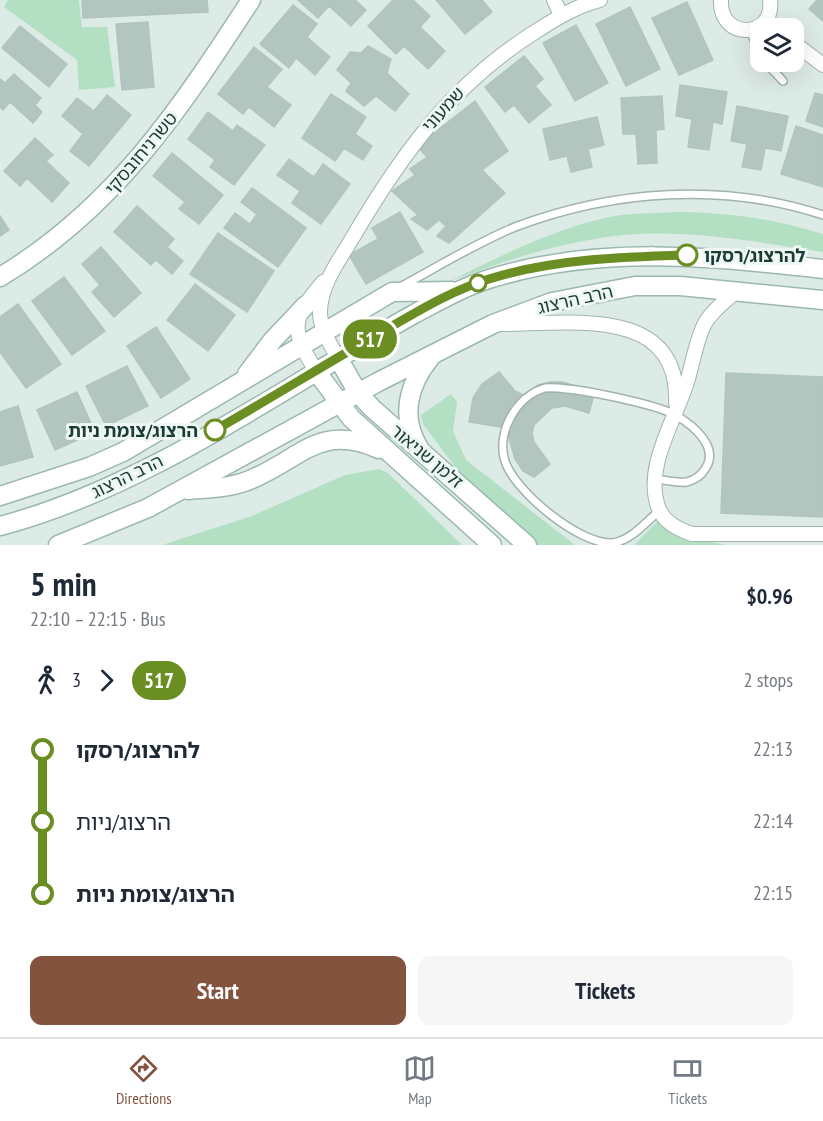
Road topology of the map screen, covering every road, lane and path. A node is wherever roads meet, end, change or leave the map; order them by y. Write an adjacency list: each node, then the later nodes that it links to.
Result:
1 (251, 0): 16 (main road, טשרניחובסקי)
2 (554, 0): 6 (street)
3 (600, 0): 6 (street, שמעוני)
4 (770, 0): 7 (street)
5 (717, 3): 8 (street)
6 (561, 15): 14 (street, שמעוני)
7 (767, 18)
8 (750, 30)
9 (804, 51): 10 (street)
10 (823, 65)
11 (774, 72): 12 (lane)
12 (783, 81)
13 (823, 214): 19 (lane)
14 (334, 269): 21 (street, שמעוני); 23 (street, שמעוני)
15 (823, 269): 18 (main road, הרב הרצוג)
16 (0, 277)
17 (738, 290): 20 (main road, הרב הרצוג); 22 (main road, הרב הרצוג); 31 (street)
18 (457, 291): 19 (main road); 26 (main road, הרב הרצוג)
19 (392, 292): 23 (main road)
20 (823, 300)
21 (306, 304): 24 (street, שמעוני); 28 (main road)
22 (493, 324): 25 (main road, הרב הרצוג); 31 (street)
23 (324, 331): 24 (main road); 26 (street, שמעוני)
24 (300, 346): 27 (street); 28 (main road)
25 (434, 353): 29 (main road, הרב הרצוג); 32 (main road)
26 (338, 358): 27 (main road, הרב הרצוג); 29 (main road, זלמן שניאור)
27 (316, 371): 30 (main road, זלמן שניאור); 38 (main road, הרב הרצוג)
28 (240, 383): 36 (main road)
29 (358, 393): 30 (main road, הרב הרצוג); 32 (main road, זלמן שניאור)
30 (338, 404): 33 (main road, זלמן שניאור); 35 (main road, הרב הרצוג)
31 (675, 414): 34 (street); 34 (lane); 37 (lane)
32 (420, 450): 42 (main road, זלמן שניאור)
33 (390, 455): 35 (main road); 41 (main road, זלמן שניאור)
34 (655, 479): 37 (street)
35 (181, 491): 40 (main road, הרב הרצוג)
36 (0, 496)
37 (660, 510): 39 (street)
38 (0, 526)
39 (823, 534)
40 (58, 545)
41 (492, 545)
42 (527, 545)

